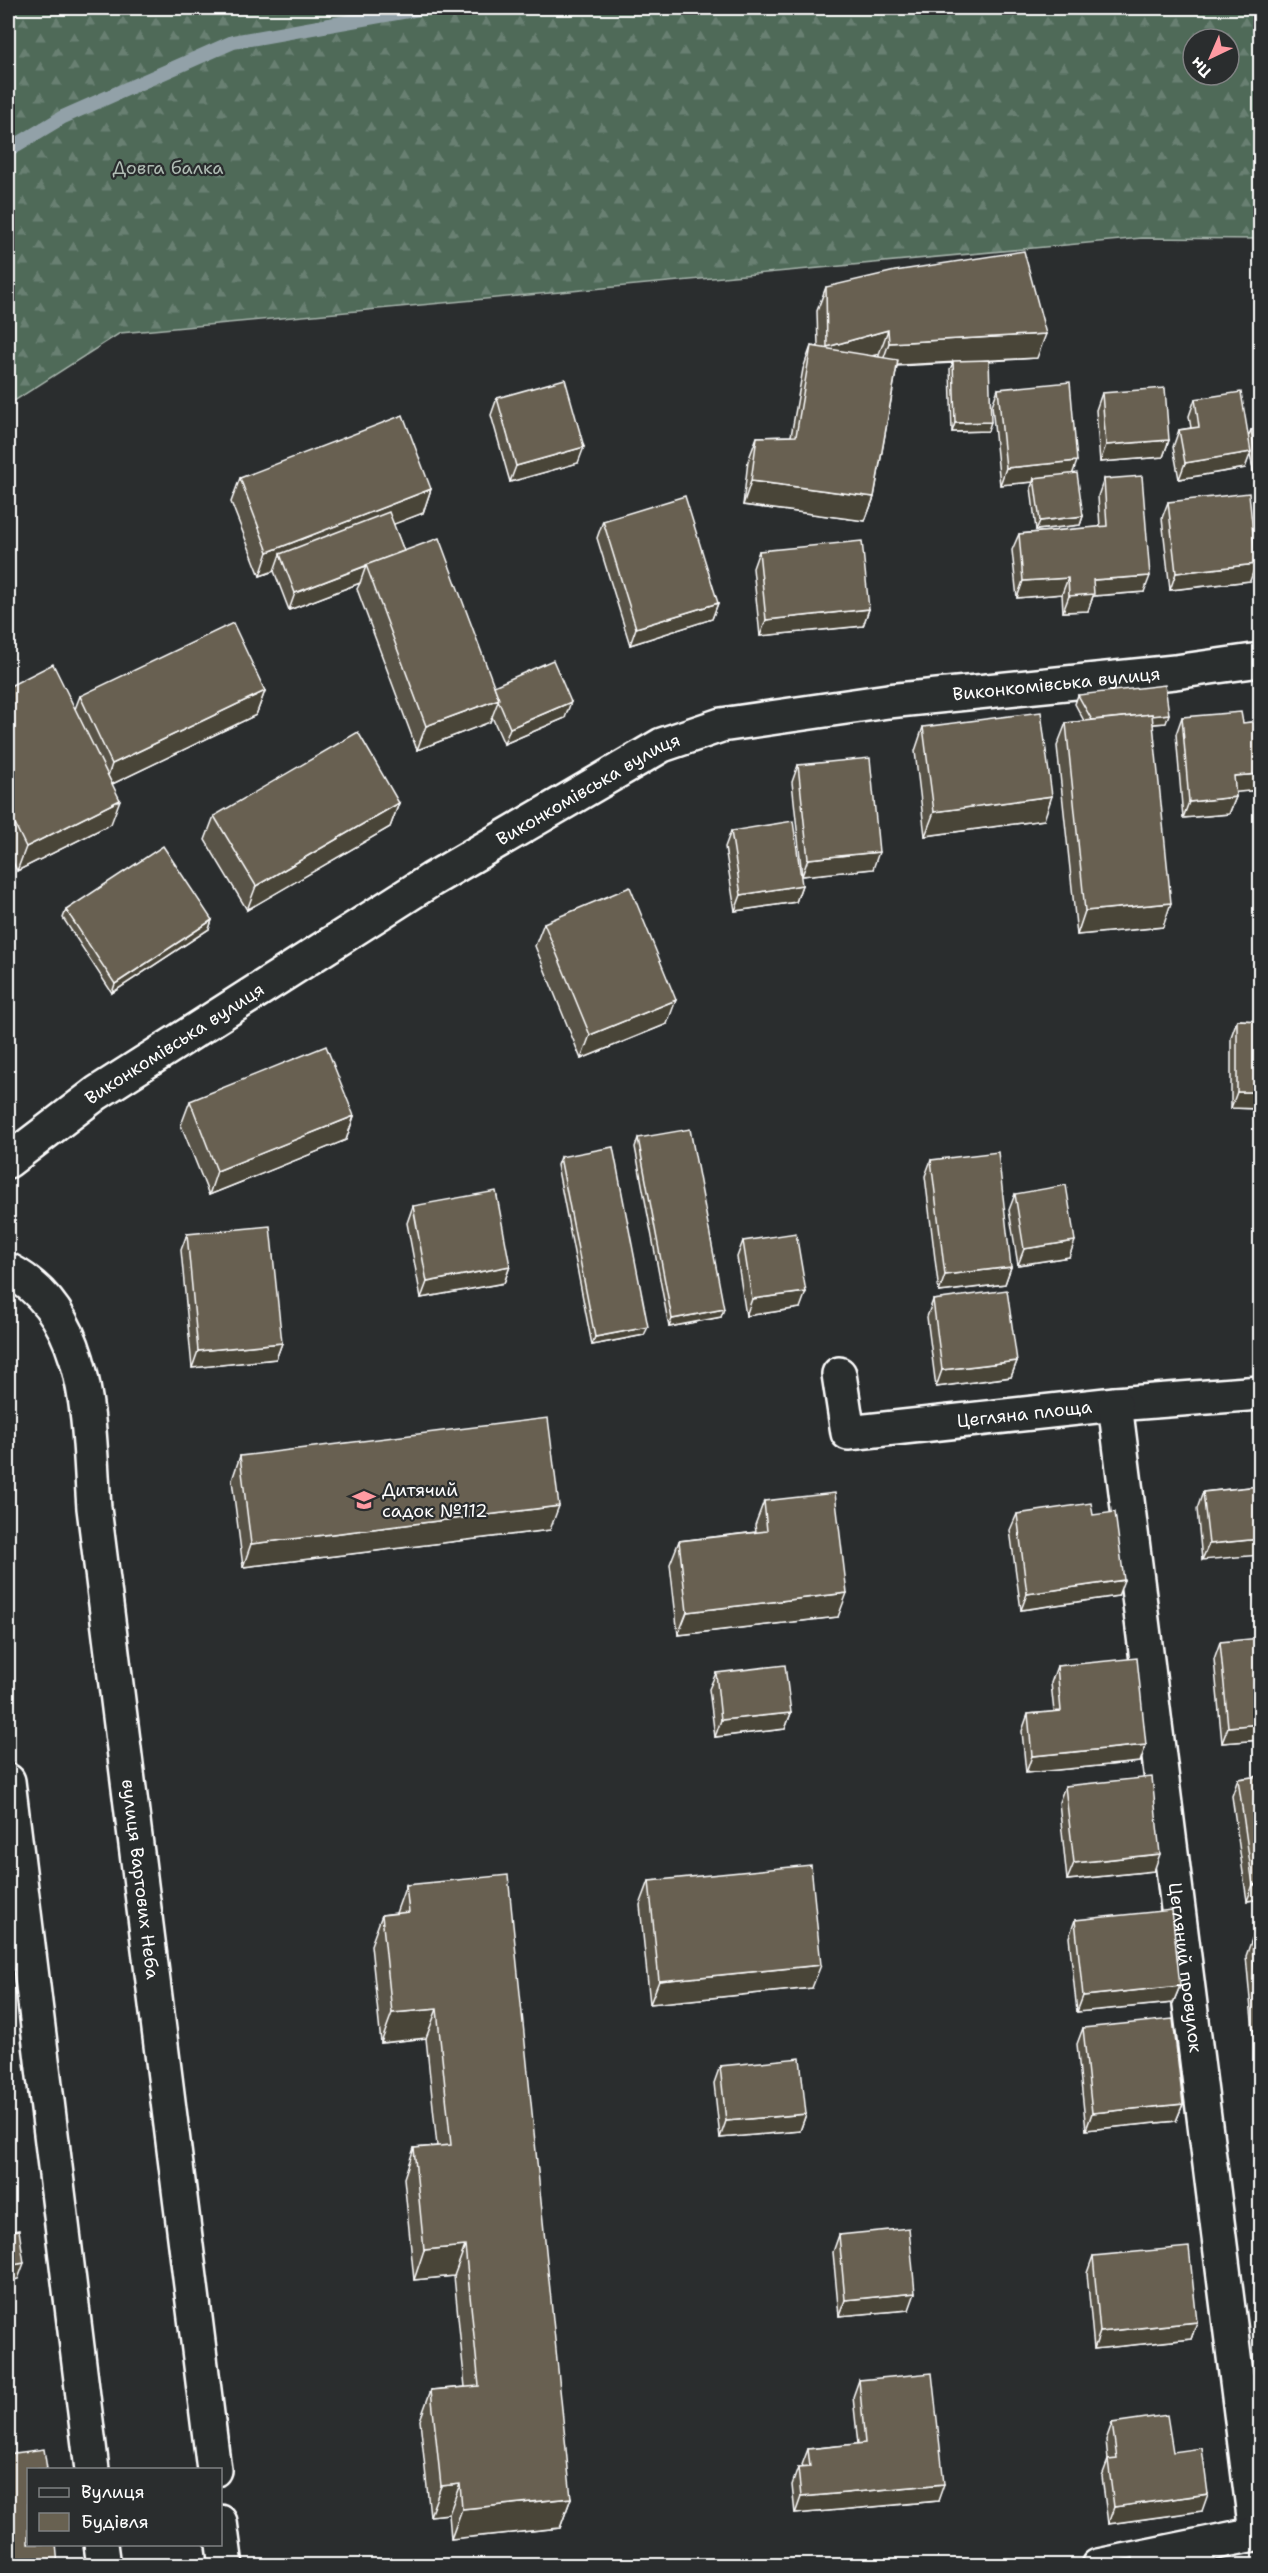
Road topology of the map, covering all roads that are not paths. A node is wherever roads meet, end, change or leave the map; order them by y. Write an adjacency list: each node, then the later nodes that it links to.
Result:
1 (1260, 660): 2 (street, Виконкомівська вулиця)
2 (8, 1161)
3 (8, 1270): 5 (street, вулиця Вартових Неба)
4 (8, 1285): 5 (street)
5 (44, 1299): 11 (street, вулиця Вартових Неба)
6 (839, 1374): 8 (street, Цегляна площа)
7 (1260, 1393): 8 (street, Цегляна площа)
8 (1115, 1404): 12 (street, Цегляний провулок)
9 (8, 1781): 10 (street)
10 (92, 2468)
11 (214, 2468)
12 (1258, 2533): 17 (street)
13 (222, 2536): 16 (street)
14 (101, 2546): 15 (street)
15 (104, 2565)
16 (226, 2565)
17 (1098, 2565)

